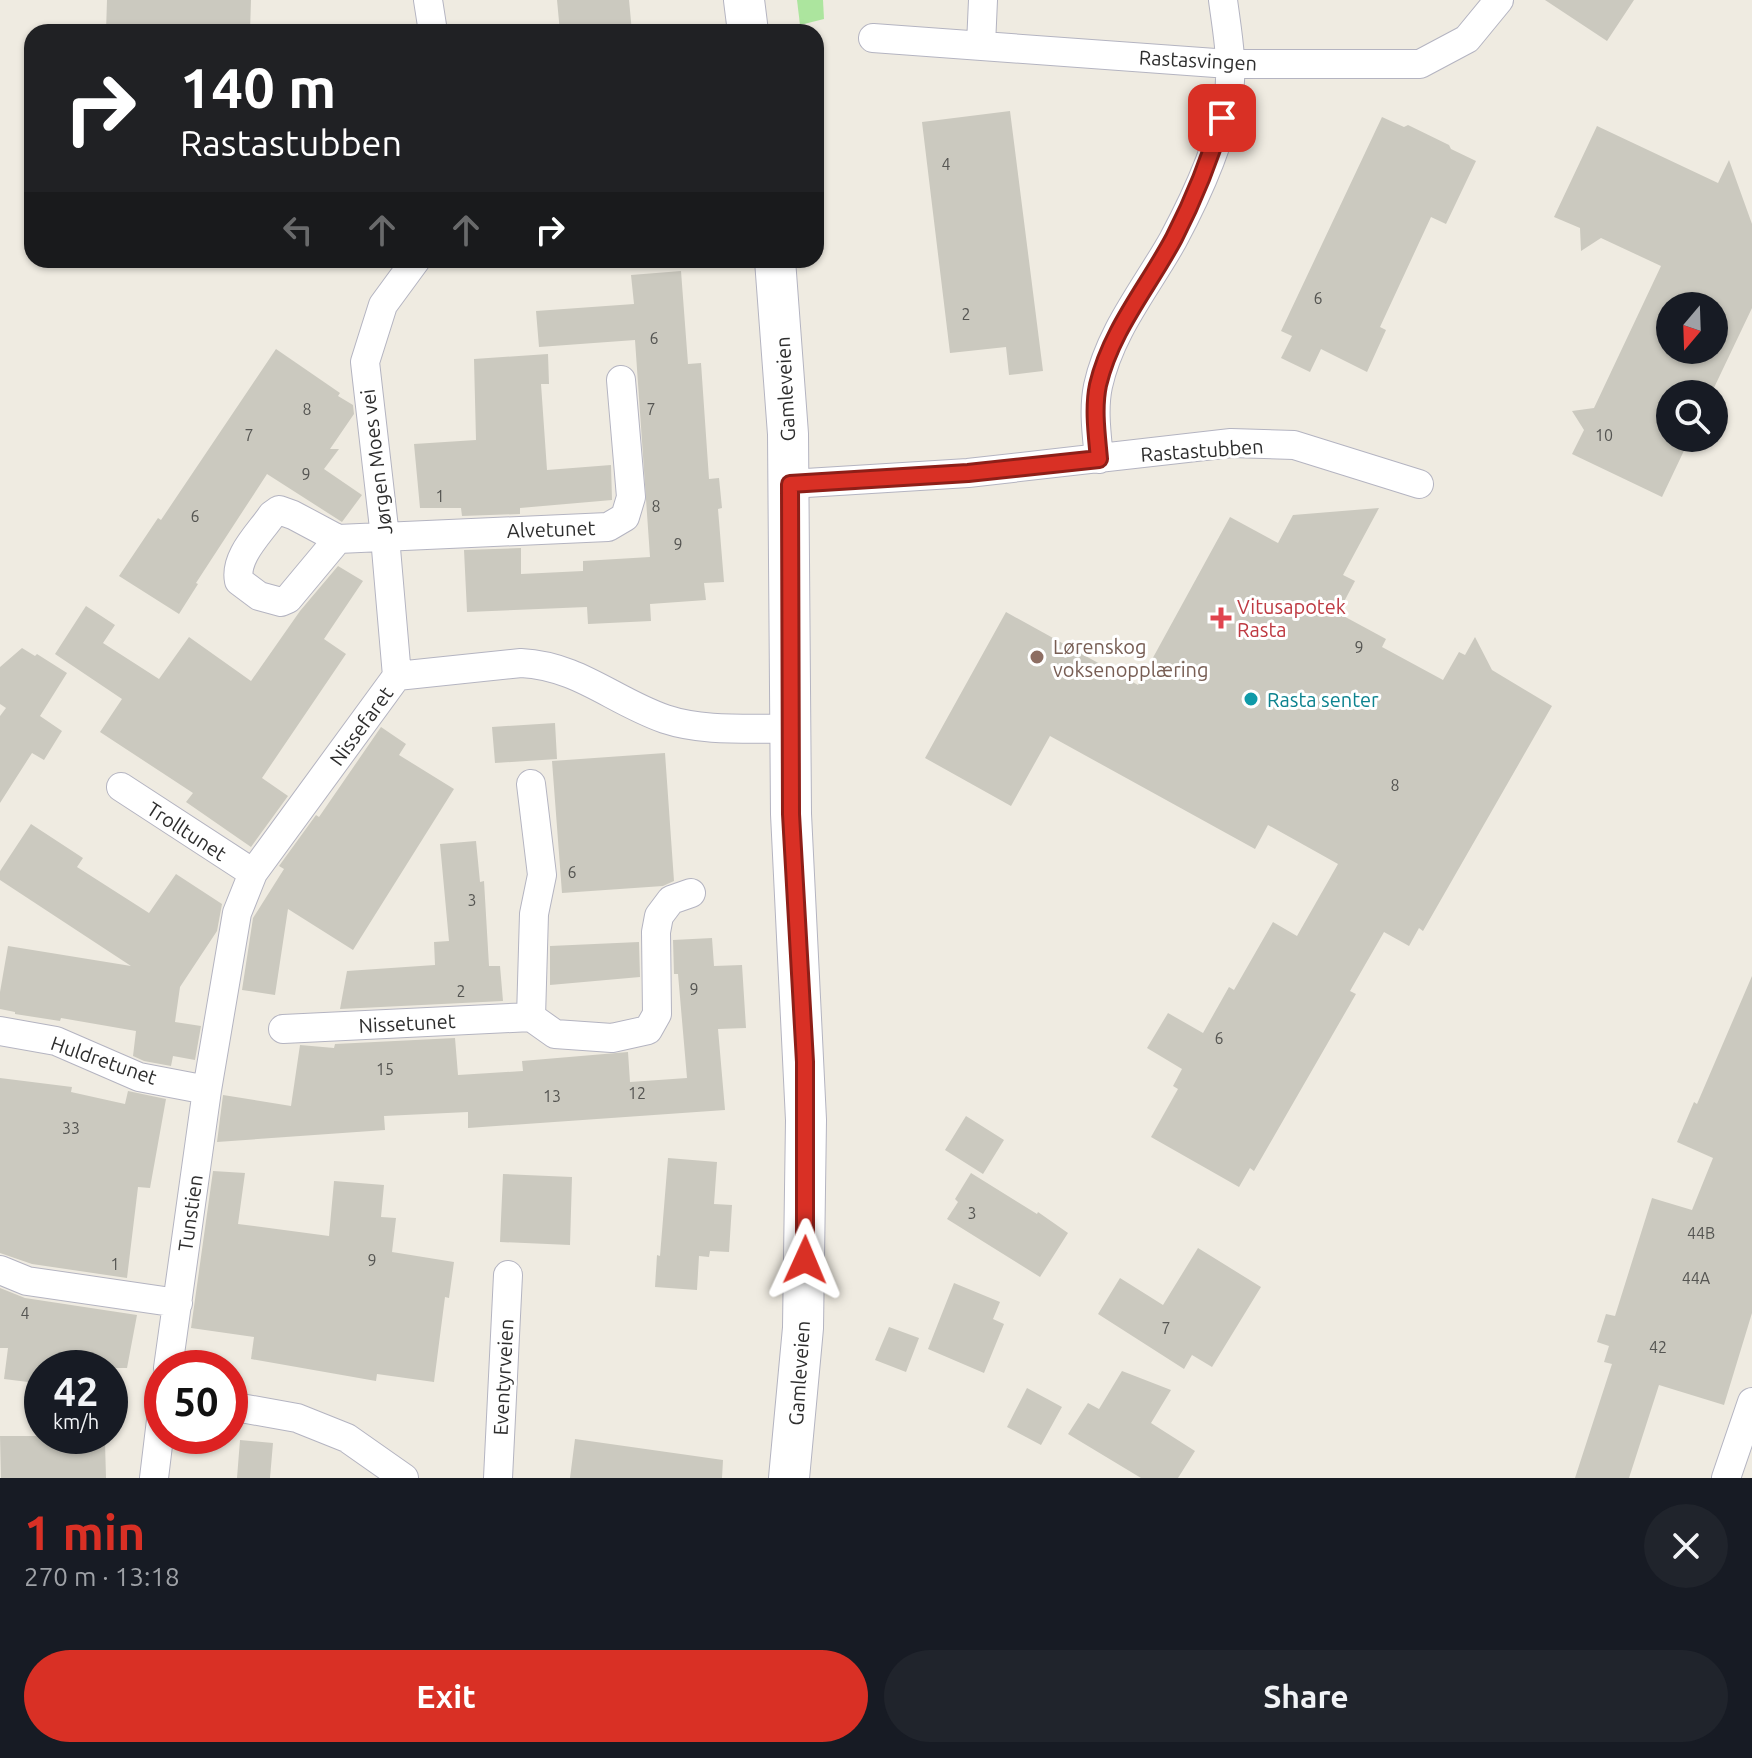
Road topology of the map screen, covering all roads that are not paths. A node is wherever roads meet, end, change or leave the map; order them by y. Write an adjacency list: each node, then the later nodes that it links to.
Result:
1 (428, 0): 6 (street)
2 (744, 0): 7 (main road)
3 (983, 0): 9 (street)
4 (1223, 0): 10 (street)
5 (1499, 0): 10 (street, Rastasvingen)
6 (432, 24)
7 (747, 24)
8 (873, 38): 9 (street, Rastasvingen)
9 (981, 45): 10 (street, Rastasvingen)
10 (1229, 64): 14 (street)
11 (410, 268): 17 (street, Jørgen Moes vei)
12 (776, 268): 15 (main road, Gamleveien)
13 (621, 380): 17 (street, Alvetunet)
14 (1099, 459): 15 (street, Rastastubben); 16 (street, Rastastubben)
15 (790, 484): 20 (main road, Gamleveien)
16 (1419, 484)
17 (385, 537): 18 (street, Alvetunet); 19 (street, Jørgen Moes vei)
18 (338, 539)
19 (397, 676): 20 (street, Nissefaret); 23 (street, Nissefaret)
20 (790, 729): 40 (main road, Gamleveien)
21 (531, 784): 25 (street)
22 (121, 787): 23 (street, Trolltunet)
23 (253, 873): 28 (street, Nissefaret)
24 (691, 893): 25 (street, Nissetunet)
25 (531, 1017): 26 (street, Nissetunet)
26 (283, 1029)
27 (0, 1031): 29 (street, Huldretunet)
28 (213, 1058): 29 (street, Tunstien)
29 (207, 1090): 32 (street, Tunstien)
30 (0, 1270): 32 (street)
31 (508, 1275): 39 (street, Eventyrveien)
32 (178, 1303): 33 (street, Tunstien)
33 (171, 1350)
34 (1752, 1402): 41 (street)
35 (248, 1409): 38 (street)
36 (157, 1454): 37 (street)
37 (154, 1478)
38 (404, 1478)
39 (498, 1478)
40 (789, 1478)
41 (1726, 1478)

